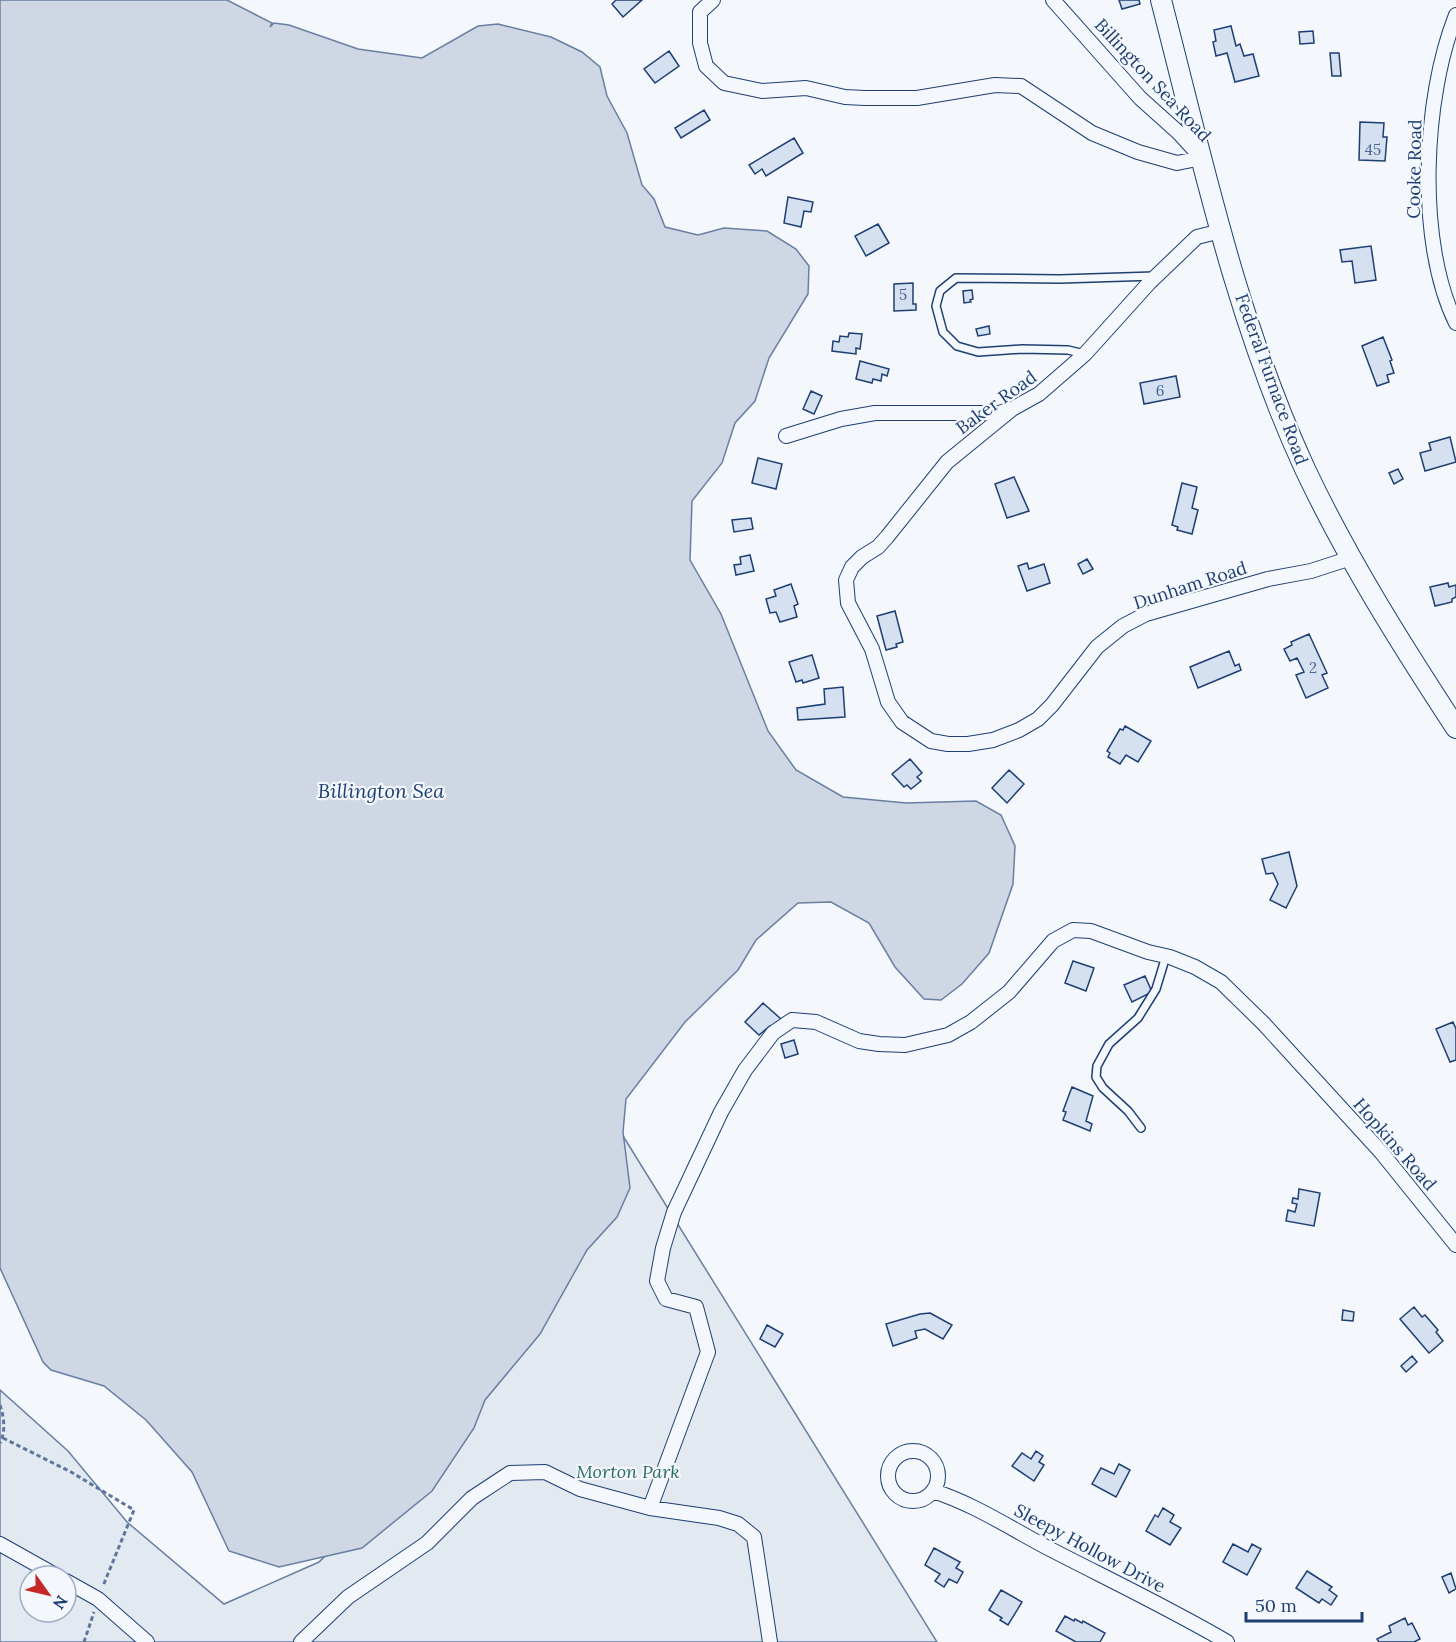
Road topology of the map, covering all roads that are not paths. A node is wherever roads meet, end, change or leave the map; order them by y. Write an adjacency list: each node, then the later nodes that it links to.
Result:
1 (713, 0): 5 (street)
2 (1053, 0): 5 (street, Billington Sea Road)
3 (1161, 0): 5 (main road, Federal Furnace Road)
4 (1456, 15): 8 (street, Cooke Road)
5 (1202, 158): 6 (main road, Federal Furnace Road)
6 (1221, 231): 7 (street, Baker Road); 12 (main road, Federal Furnace Road)
7 (1156, 276): 9 (street, Baker Road); 9 (lane)
8 (1456, 323)
9 (1085, 354): 10 (street, Baker Road)
10 (1012, 409): 11 (street); 13 (street, Baker Road)
11 (786, 436)
12 (1351, 558): 13 (street, Dunham Road); 14 (main road, Federal Furnace Road)
13 (863, 631)
14 (1456, 728)
15 (1166, 956): 16 (lane); 17 (street, Hopkins Road); 19 (street, Hopkins Road)
16 (1141, 1128)
17 (1456, 1245)
18 (933, 1491): 26 (street, Sleepy Hollow Drive)
19 (650, 1508): 24 (street); 25 (street)
20 (0, 1544): 21 (street)
21 (36, 1564)
22 (78, 1588): 23 (street)
23 (147, 1642)
24 (302, 1642)
25 (770, 1642)
26 (1227, 1642)

